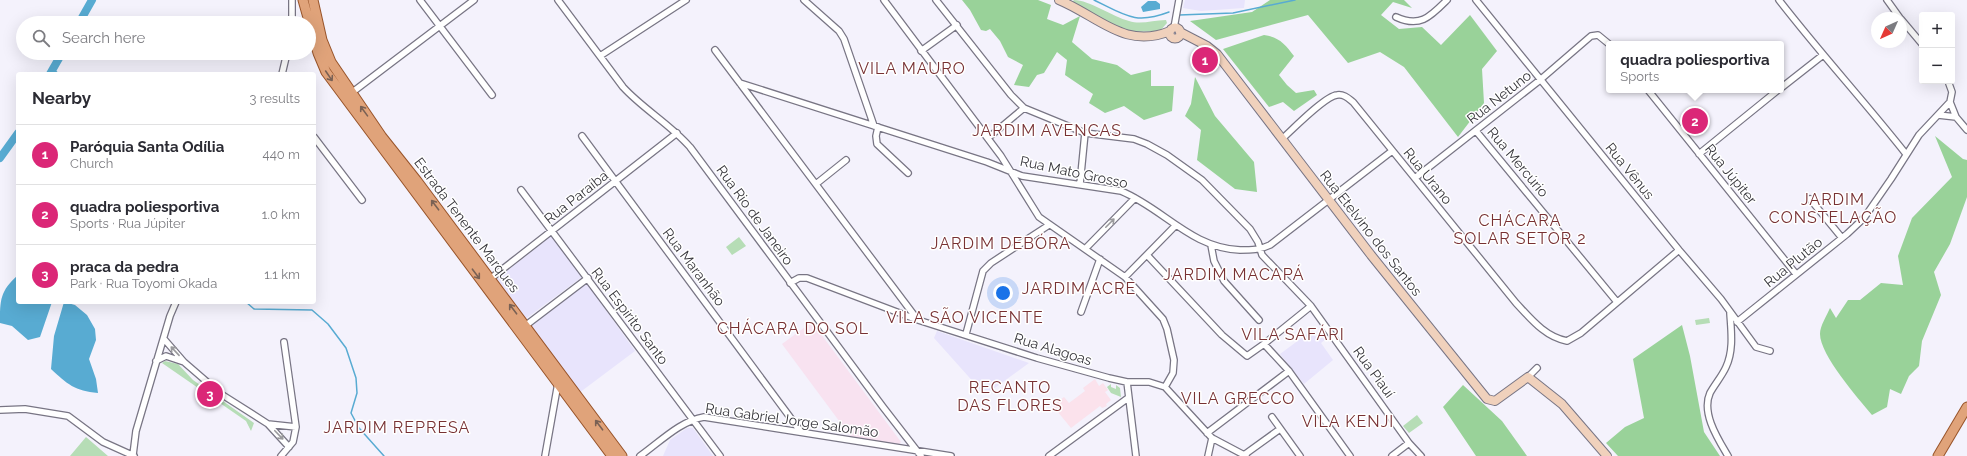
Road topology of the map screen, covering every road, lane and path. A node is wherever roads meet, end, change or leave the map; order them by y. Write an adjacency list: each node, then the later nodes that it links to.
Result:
1 (292, 0): 18 (street)
2 (304, 0): 19 (main road, Estrada Tenente Marques, one-way to 19)
3 (420, 0): 23 (street)
4 (474, 0): 23 (street)
5 (558, 0): 31 (street, Rua Rio de Janeiro)
6 (686, 0): 31 (street)
7 (804, 0): 46 (street)
8 (884, 0): 29 (street)
9 (936, 0): 21 (street)
10 (1059, 0): 24 (street)
11 (1179, 0): 24 (street)
12 (1447, 0): 20 (street)
13 (1476, 0): 34 (street, Rua Vênus)
14 (1779, 0): 30 (street)
15 (1887, 0): 17 (street)
16 (315, 1): 41 (main road, Estrada Tenente Marques)
17 (1896, 12)
18 (292, 16)
19 (308, 16)
20 (1396, 17)
21 (957, 25): 29 (street); 43 (street)
22 (1907, 25): 25 (street)
23 (440, 26): 40 (street); 41 (street)
24 (1174, 33): 53 (street, Rua Etelvino dos Santos)
25 (1919, 40)
26 (1606, 42): 34 (street, Rua Netuno)
27 (316, 44): 41 (main road, Estrada Tenente Marques, one-way to 41)
28 (715, 50): 35 (street)
29 (921, 51): 52 (street)
30 (1823, 55): 37 (street); 57 (street)
31 (600, 56): 49 (street, Rua Rio de Janeiro)
32 (285, 60): 33 (street)
33 (282, 72)
34 (1540, 80): 47 (street, Rua Netuno); 77 (street, Rua Vênus)
35 (740, 83): 46 (street, Rua Mato Grosso); 63 (street)
36 (1949, 84): 42 (street)
37 (1784, 86)
38 (1650, 93): 56 (street, Rua Júpiter)
39 (1774, 93): 56 (street)
40 (492, 95)
41 (348, 96): 83 (main road, Estrada Tenente Marques, one-way to 41); 106 (main road, Estrada Tenente Marques, one-way to 106)
42 (1950, 102): 44 (street, Rua Plutão); 45 (street)
43 (1024, 108): 50 (street, Rua Piauí); 52 (street)
44 (1938, 115): 45 (street); 57 (street, Rua Plutão)
45 (1956, 117): 48 (street)
46 (876, 126): 59 (street, Rua Mato Grosso); 60 (street)
47 (1476, 130): 61 (street, Rua Netuno); 86 (street, Rua Mercúrio)
48 (1967, 130)
49 (677, 133): 62 (street, Rua Paraíba); 84 (street, Rua Rio de Janeiro)
50 (1085, 133): 64 (street); 76 (street, Rua Piauí)
51 (582, 136): 62 (street, Rua Maranhão)
52 (988, 138): 59 (street)
53 (1282, 139): 55 (street, Rua Urano); 69 (street, Rua Etelvino dos Santos)
54 (316, 140): 68 (street)
55 (1392, 151): 61 (street, Rua Urano); 69 (street)
56 (1699, 154): 80 (street, Rua Júpiter)
57 (1906, 154): 73 (street, Rua Plutão)
58 (846, 160): 63 (street)
59 (1013, 172): 64 (street, Rua Mato Grosso); 70 (street)
60 (908, 173)
61 (1415, 178): 86 (street, Rua Urano)
62 (615, 181): 72 (street, Rua Paraíba); 118 (street, Rua Maranhão)
63 (816, 184): 85 (street)
64 (1080, 184): 66 (street, Rua Mato Grosso)
65 (521, 190): 72 (street, Rua Espírito Santo)
66 (1135, 198): 71 (street, Rua Mato Grosso); 75 (street, one-way to 66)
67 (1810, 199): 73 (street)
68 (362, 200)
69 (1328, 200): 76 (street); 105 (street, Rua Etelvino dos Santos)
70 (1049, 225): 75 (street); 96 (street)
71 (1176, 225): 74 (street, Rua Mato Grosso); 78 (street)
72 (552, 230): 82 (street, Rua Espírito Santo); 83 (street, Rua Paraíba)
73 (1842, 238): 80 (street, Rua Plutão)
74 (1211, 245): 76 (street, Rua Mato Grosso); 93 (street)
75 (1085, 249): 79 (street)
76 (1260, 250): 88 (street, Rua Piauí)
77 (1679, 250): 86 (street); 89 (street, Rua Vênus)
78 (1147, 254): 81 (street); 99 (street)
79 (1100, 259): 81 (street); 91 (street)
80 (1796, 274): 94 (street, Rua Plutão)
81 (1125, 277): 108 (street)
82 (588, 278): 95 (street); 114 (street, Rua Espírito Santo)
83 (490, 279): 95 (main road, Estrada Tenente Marques, one-way to 83)
84 (790, 283): 90 (street, Rua Alagoas); 123 (street, Rua Rio de Janeiro)
85 (904, 302): 90 (street); 92 (street)
86 (1617, 302)
87 (175, 304): 97 (street)
88 (1311, 306): 99 (street); 121 (street, Rua Piauí)
89 (1729, 310): 94 (street, Rua Vênus); 143 (street)
90 (896, 311): 92 (street, Rua Alagoas)
91 (1081, 312)
92 (918, 320): 96 (street, Rua Alagoas)
93 (1260, 320)
94 (1737, 322): 100 (street, Rua Vênus)
95 (525, 326): 106 (main road, Estrada Tenente Marques)
96 (966, 334): 107 (street, Rua Alagoas)
97 (164, 339): 101 (street); 102 (street, one-way to 97)
98 (284, 342): 116 (street)
99 (1264, 344): 104 (street)
100 (1770, 351)
101 (156, 361): 102 (street); 126 (street)
102 (184, 362): 115 (street)
103 (1538, 368): 105 (street, Rua Etelvino dos Santos)
104 (1289, 371): 119 (street); 139 (street)
105 (1528, 377): 142 (street)
106 (561, 381): 128 (street); 129 (main road, Estrada Tenente Marques); 130 (main road, Estrada Tenente Marques, one-way to 106)
107 (1127, 382): 108 (street, Rua Alagoas); 109 (street)
108 (1165, 387): 119 (street)
109 (1128, 398): 124 (street); 135 (street)
110 (1967, 407): 144 (main road)
111 (0, 410): 126 (street)
112 (1272, 417): 117 (street)
113 (1967, 418): 145 (main road)
114 (693, 419): 118 (street, Rua Gabriel Jorge Salomão); 131 (street, Rua Gabriel Jorge Salomão); 132 (street, Rua Espírito Santo)
115 (268, 424): 116 (street); 122 (street, one-way to 122)
116 (296, 427): 122 (street)
117 (1280, 429): 125 (street); 138 (street)
118 (801, 432): 123 (street, Rua Gabriel Jorge Salomão)
119 (1207, 433): 120 (street)
120 (1212, 438): 125 (street); 137 (street)
121 (1409, 443): 140 (street); 141 (street, Rua Piauí)
122 (289, 447): 127 (street)
123 (917, 450): 133 (street, Rua Rio de Janeiro); 134 (street, Rua Gabriel Jorge Salomão)
124 (1135, 454): 136 (street)
125 (1245, 455)
126 (134, 456)
127 (281, 456)
128 (545, 456)
129 (612, 456)
130 (622, 456)
131 (640, 456)
132 (720, 456)
133 (921, 456)
134 (951, 456)
135 (1049, 456)
136 (1129, 456)
137 (1208, 456)
138 (1300, 456)
139 (1350, 456)
140 (1392, 456)
141 (1421, 456)
142 (1607, 456)
143 (1728, 456)
144 (1938, 456)
145 (1946, 456)

